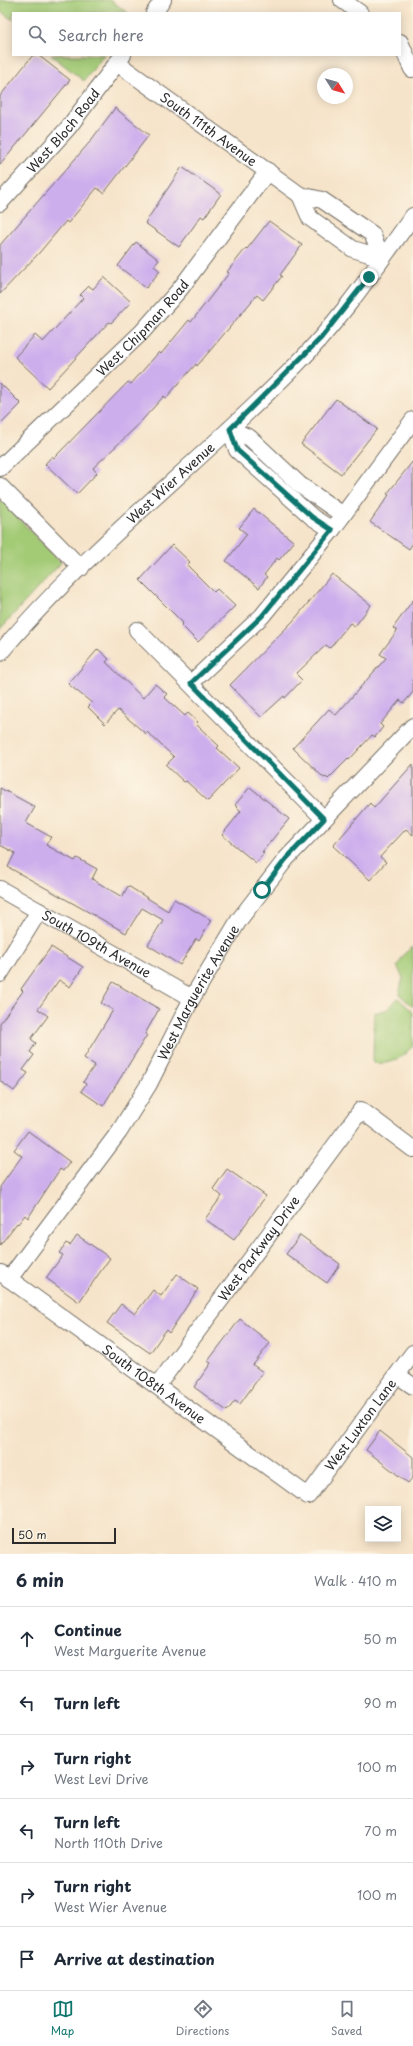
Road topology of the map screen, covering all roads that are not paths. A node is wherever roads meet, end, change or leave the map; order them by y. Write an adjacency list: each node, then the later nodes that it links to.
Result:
1 (163, 0): 3 (street)
2 (342, 0): 4 (street)
3 (155, 12)
4 (359, 12)
5 (401, 44): 7 (street)
6 (120, 59): 8 (street, South 111th Avenue); 10 (street, West Bloch Road)
7 (412, 69)
8 (268, 171): 9 (street, South 111th Avenue); 15 (street, West Chipman Road)
9 (300, 195): 12 (street, South 111th Avenue); 12 (street, South 111th Avenue)
10 (0, 204)
11 (413, 216): 12 (street, West Wier Avenue)
12 (382, 258): 14 (street, West Wier Avenue)
13 (413, 420): 17 (street)
14 (230, 429): 17 (street); 18 (street); 19 (street, West Wier Avenue)
15 (0, 468)
16 (0, 486): 19 (street)
17 (343, 515): 18 (street)
18 (332, 530): 22 (street)
19 (81, 568): 21 (street, West Wier Avenue)
20 (137, 630): 22 (street)
21 (0, 653)
22 (191, 683): 24 (street)
23 (413, 726): 24 (street, West Marguerite Avenue)
24 (324, 819): 28 (street, West Marguerite Avenue)
25 (0, 889): 26 (street, South 109th Avenue)
26 (39, 911): 27 (street); 28 (street, South 109th Avenue)
27 (0, 974)
28 (192, 998): 30 (street, West Marguerite Avenue)
29 (413, 1149): 33 (street, West Parkway Drive)
30 (4, 1275): 33 (street, South 108th Avenue)
31 (411, 1358): 32 (street, West Luxton Lane)
32 (397, 1375): 34 (street); 35 (street, West Luxton Lane)
33 (157, 1386): 35 (street, South 108th Avenue)
34 (413, 1386)
35 (308, 1496)

